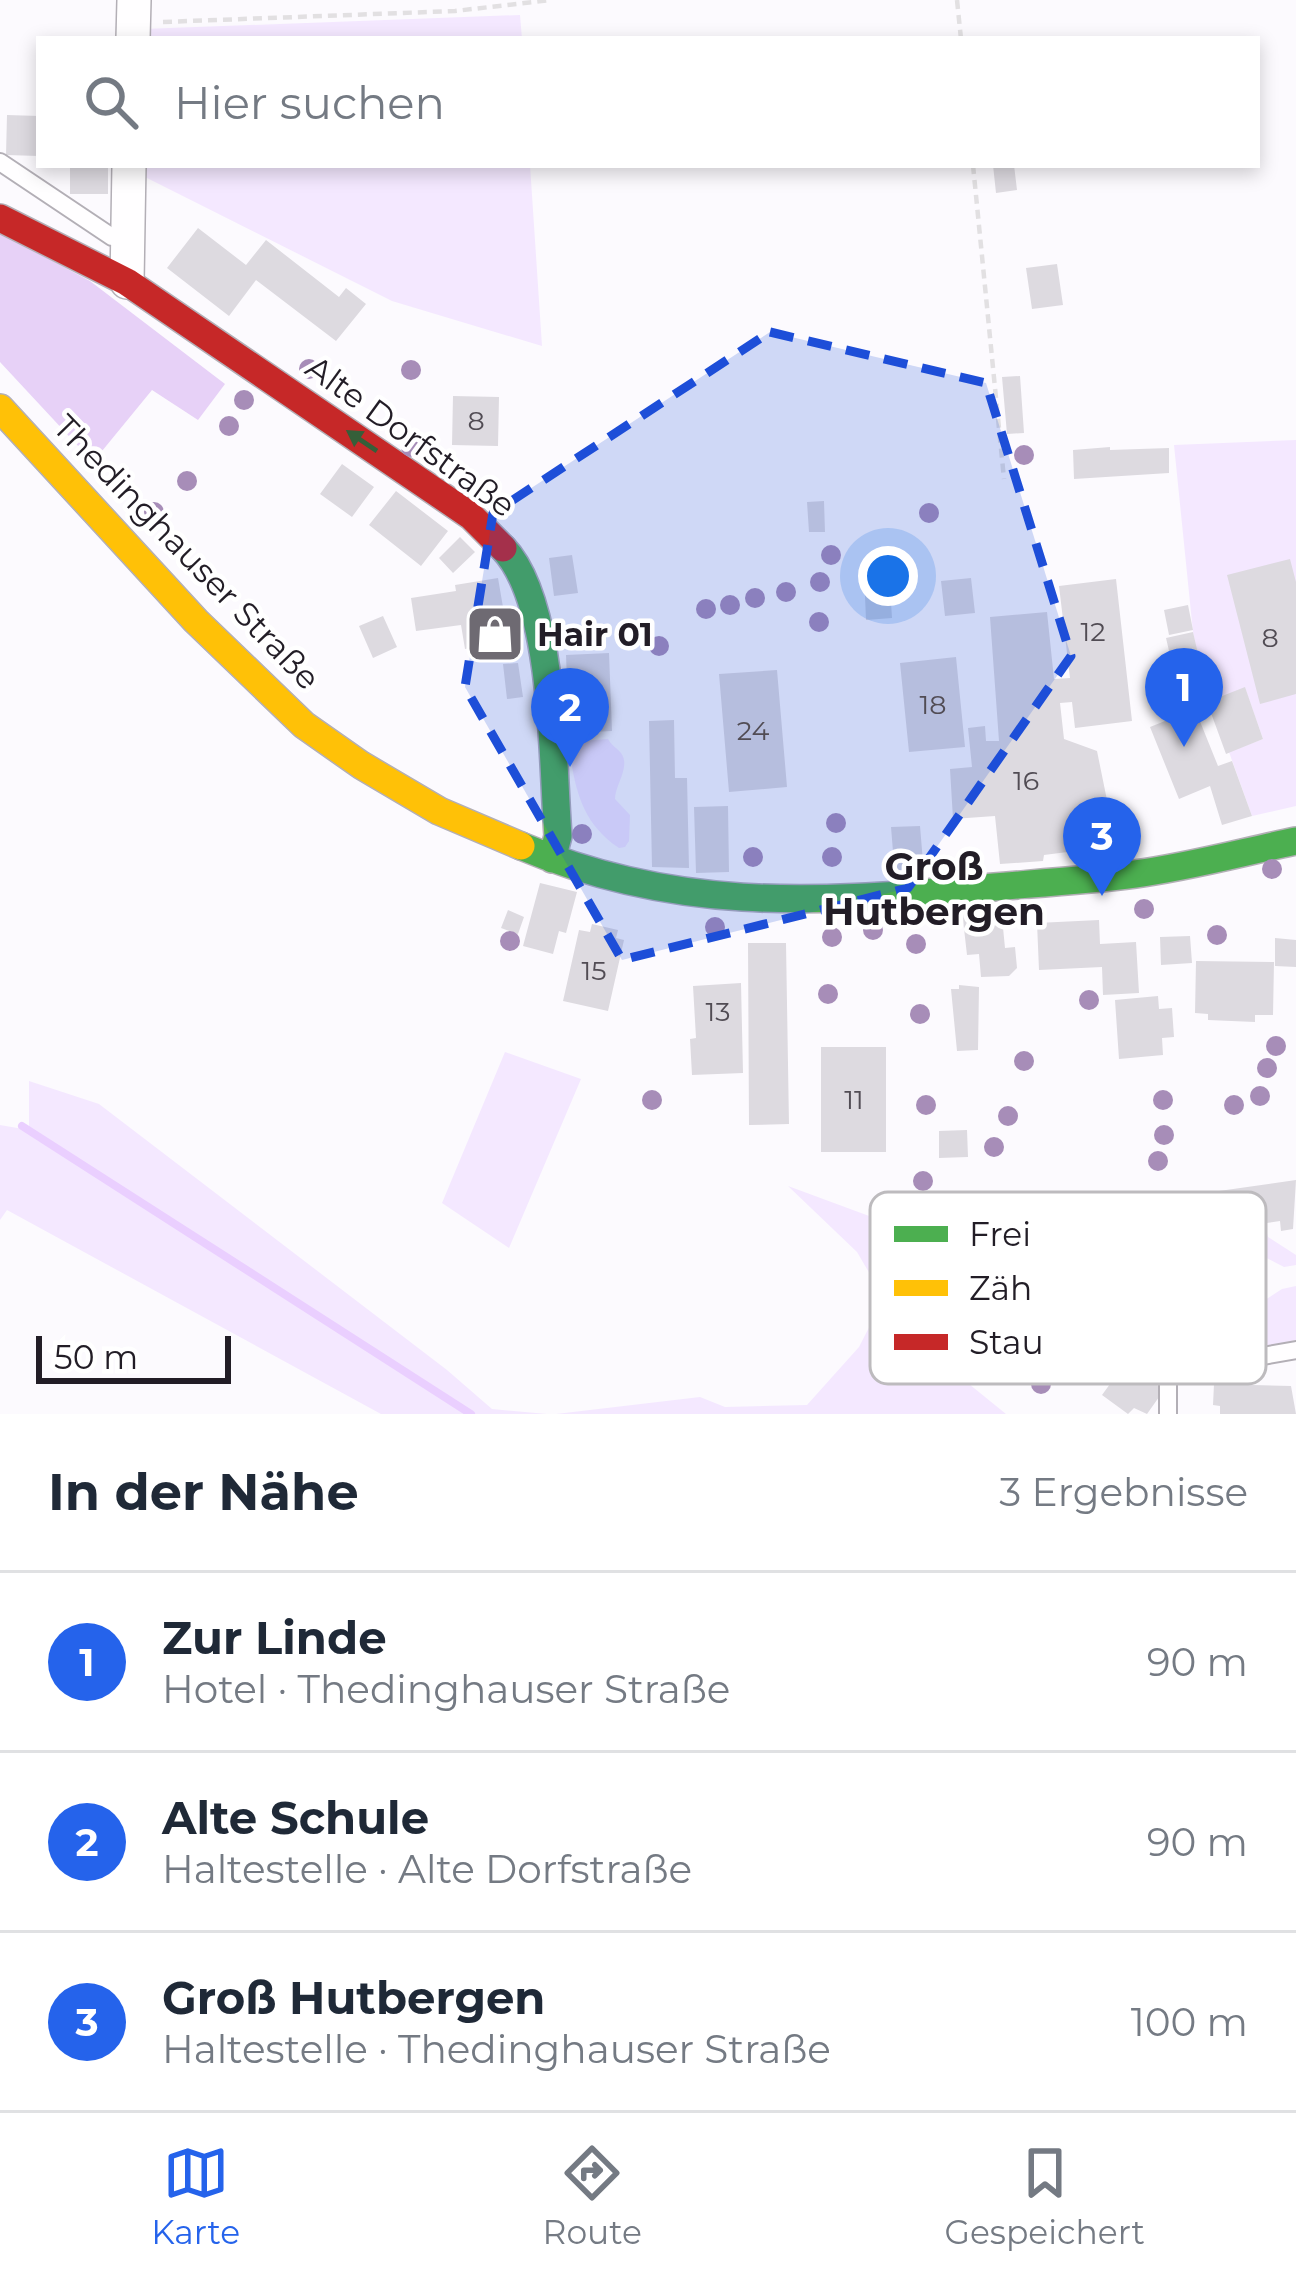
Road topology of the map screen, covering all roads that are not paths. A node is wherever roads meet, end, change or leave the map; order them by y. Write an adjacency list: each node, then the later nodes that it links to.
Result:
1 (0, 162): 4 (lane)
2 (130, 168): 4 (street)
3 (0, 218): 5 (main road, Alte Dorfstraße)
4 (128, 240): 5 (street)
5 (127, 282): 8 (main road, Alte Dorfstraße, one-way to 5)
6 (0, 408): 8 (main road, Thedinghauser Straße)
7 (1296, 841): 8 (main road, Thedinghauser Straße)
8 (555, 848)
9 (1296, 1350): 10 (lane)
10 (1266, 1355)

